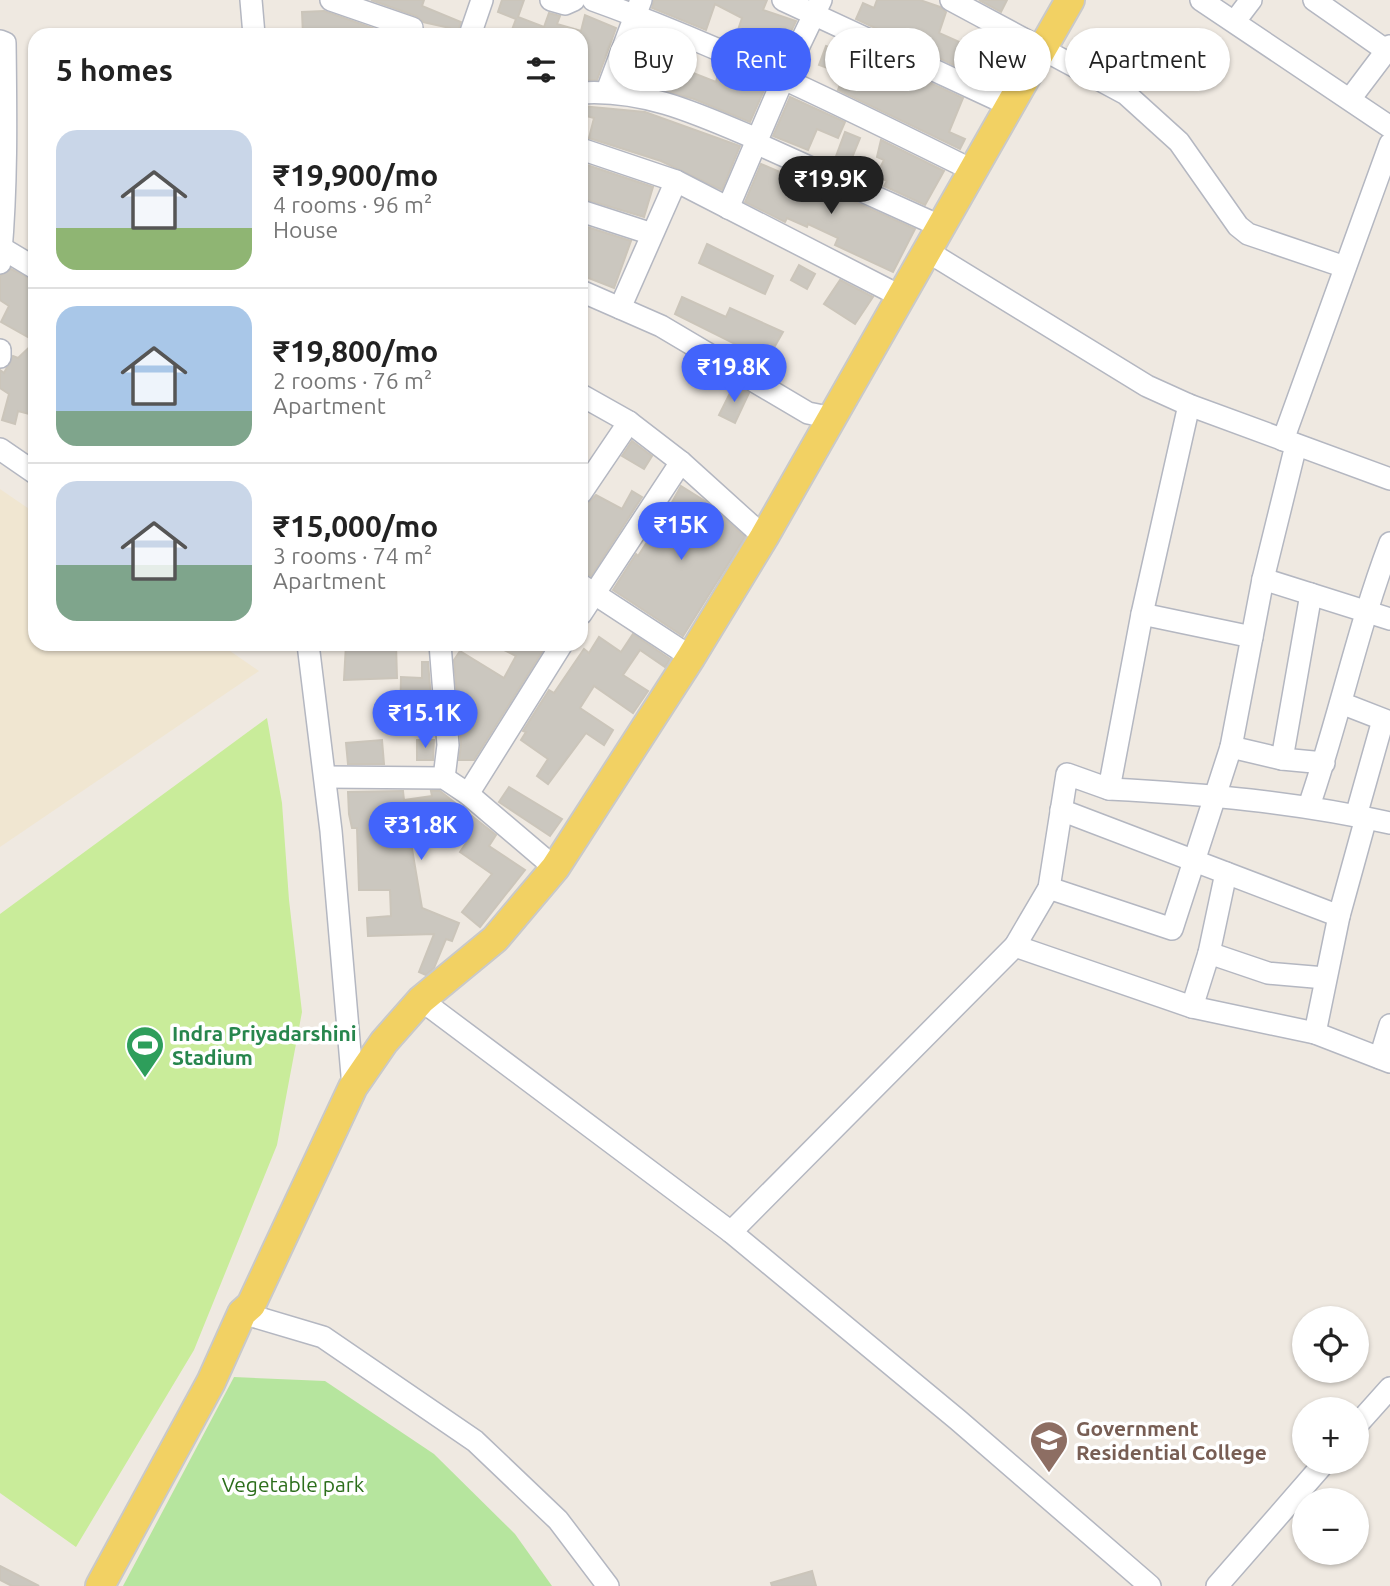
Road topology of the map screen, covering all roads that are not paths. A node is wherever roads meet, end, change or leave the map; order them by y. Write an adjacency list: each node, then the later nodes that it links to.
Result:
1 (251, 0): 16 (street)
2 (331, 0): 17 (street)
3 (482, 0): 18 (street)
4 (551, 0): 5 (street)
5 (574, 0)
6 (593, 0): 13 (street)
7 (783, 0): 14 (street)
8 (951, 0): 20 (street)
9 (1070, 0): 21 (main road)
10 (1201, 0): 15 (street)
11 (1251, 0): 15 (street)
12 (1314, 0): 24 (street)
13 (637, 7): 23 (street); 27 (street)
14 (818, 7): 19 (street); 32 (street)
15 (1236, 20): 31 (street)
16 (253, 28)
17 (412, 28)
18 (472, 28)
19 (808, 28)
20 (1005, 28)
21 (1051, 35)
22 (0, 41): 44 (street)
23 (711, 42)
24 (1388, 48): 31 (street)
25 (1051, 52): 46 (street)
26 (811, 90): 37 (street)
27 (607, 91): 30 (street); 34 (street)
28 (779, 91): 34 (street)
29 (1018, 91): 32 (main road)
30 (588, 92)
31 (1350, 99): 33 (street)
32 (1009, 105): 37 (main road)
33 (1390, 127)
34 (758, 144): 39 (street); 41 (street)
35 (1390, 144): 46 (street)
36 (588, 151): 38 (street)
37 (972, 170): 41 (main road)
38 (676, 181): 39 (street); 42 (street)
39 (729, 208): 48 (street)
40 (588, 213): 42 (street)
41 (942, 228): 43 (main road)
42 (652, 234): 49 (street)
43 (927, 251): 48 (main road); 53 (street)
44 (1, 252): 45 (street)
45 (28, 265)
46 (1345, 267): 56 (street)
47 (588, 294): 49 (street)
48 (900, 296): 54 (main road)
49 (620, 308): 54 (street)
50 (0, 350): 51 (street)
51 (0, 357)
52 (588, 399): 55 (street)
53 (1189, 405): 56 (street); 68 (street)
54 (833, 418): 62 (main road)
55 (629, 422): 58 (street); 61 (street)
56 (1289, 443): 60 (street); 64 (street)
57 (0, 449): 59 (street)
58 (681, 462): 62 (street); 65 (street)
59 (28, 467)
60 (1390, 479)
61 (588, 483)
62 (764, 537): 74 (main road)
63 (1390, 543): 67 (street)
64 (1263, 579): 66 (street); 70 (street)
65 (588, 589): 74 (street)
66 (1311, 594): 67 (street); 78 (street)
67 (1364, 612): 69 (street); 75 (street)
68 (1142, 614): 70 (street); 82 (street)
69 (1390, 619)
70 (1252, 637): 77 (street)
71 (306, 651): 80 (street)
72 (440, 651): 81 (street)
73 (558, 651): 83 (street)
74 (691, 657): 90 (main road)
75 (1341, 703): 76 (street); 79 (street)
76 (1386, 721): 87 (street)
77 (1231, 747): 78 (street); 84 (street)
78 (1282, 758): 79 (street)
79 (1324, 763): 85 (street)
80 (325, 777): 81 (street); 102 (street)
81 (444, 778): 83 (street)
82 (1109, 789): 84 (street); 86 (street)
83 (468, 794): 90 (street)
84 (1214, 795): 85 (street); 89 (street)
85 (1309, 806): 87 (street)
86 (1061, 810): 89 (street); 92 (street)
87 (1361, 817): 88 (street); 93 (street)
88 (1390, 823)
89 (1194, 860): 91 (street); 92 (street)
90 (555, 868): 97 (main road)
91 (1226, 873): 93 (street); 95 (street)
92 (1049, 888): 94 (street)
93 (1339, 916): 96 (street)
94 (1015, 946): 98 (street); 103 (street)
95 (1209, 953): 96 (street); 98 (street)
96 (1325, 978): 100 (street)
97 (421, 1000): 102 (main road); 103 (street)
98 (1192, 1007): 100 (street)
99 (1390, 1025): 101 (street)
100 (1315, 1033): 101 (street)
101 (1385, 1060)
102 (354, 1087): 104 (main road)
103 (731, 1232): 110 (street)
104 (242, 1313): 108 (main road); 109 (street)
105 (1390, 1388): 106 (street)
106 (1369, 1411)
107 (1315, 1474): 111 (street)
108 (100, 1586)
109 (608, 1586)
110 (1150, 1586)
111 (1217, 1586)

